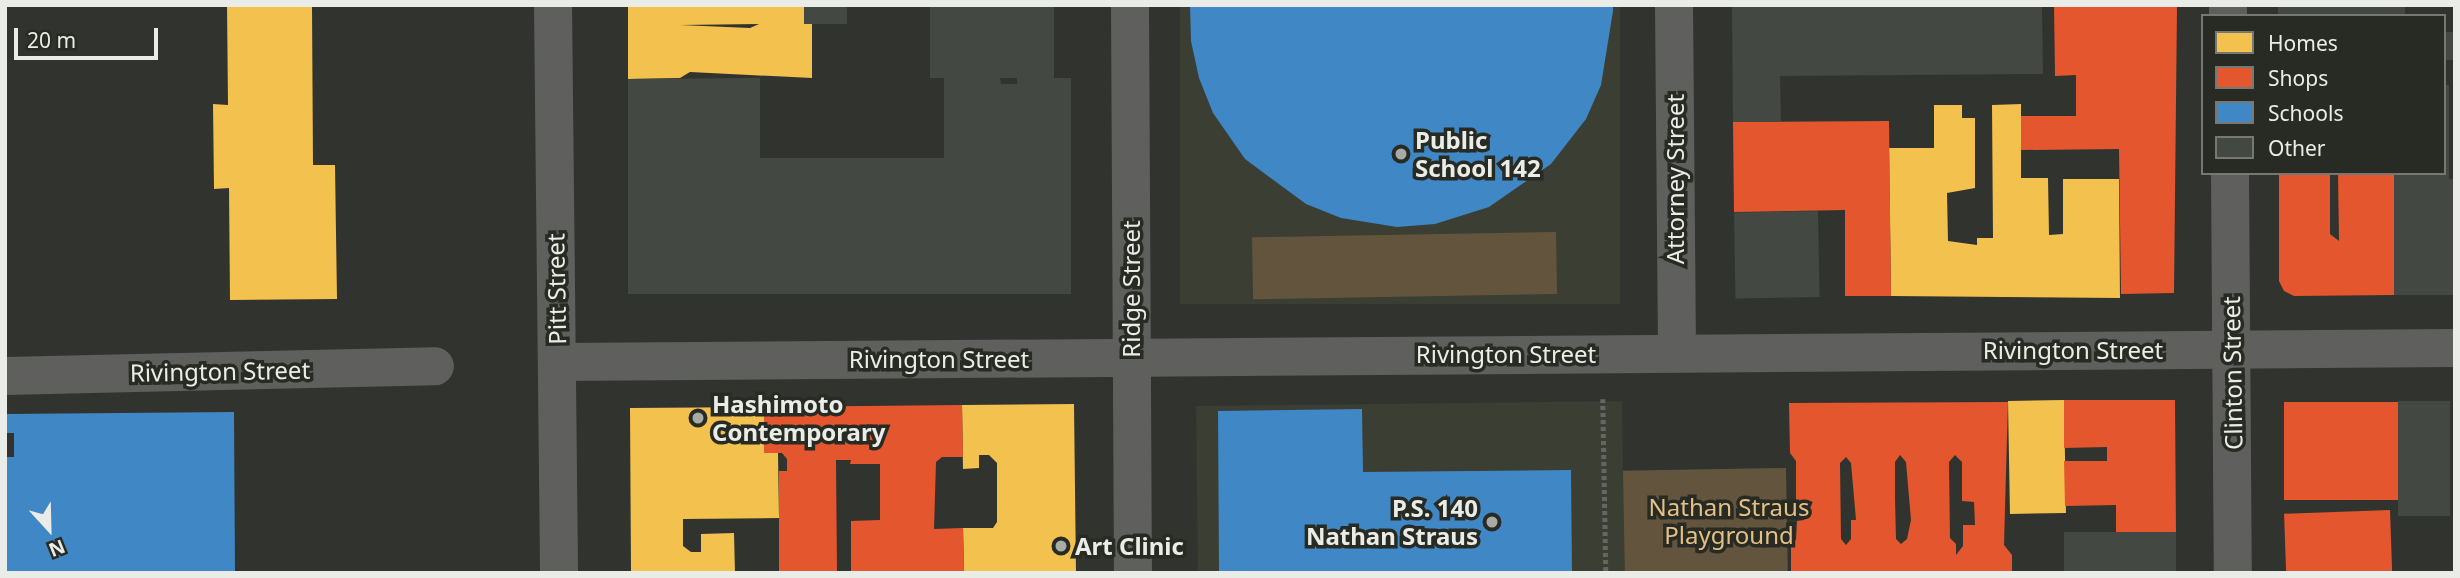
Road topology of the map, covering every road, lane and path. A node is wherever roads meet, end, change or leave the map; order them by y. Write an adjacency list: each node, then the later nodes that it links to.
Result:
1 (554, 5): 9 (street, Pitt Street)
2 (1130, 5): 8 (street, Ridge Street)
3 (1674, 5): 7 (street, Attorney Street)
4 (2230, 175): 6 (street, Clinton Street)
5 (2455, 348): 6 (street, Rivington Street)
6 (2232, 349): 7 (street, Rivington Street); 16 (street, Clinton Street)
7 (1677, 352): 8 (street, Rivington Street)
8 (1131, 357): 9 (street, Rivington Street); 14 (street, Ridge Street)
9 (557, 362): 13 (street, Pitt Street)
10 (435, 366): 11 (street, Rivington Street)
11 (5, 376)
12 (1603, 391): 15 (path)
13 (559, 573)
14 (1133, 573)
15 (1606, 573)
16 (2233, 573)

